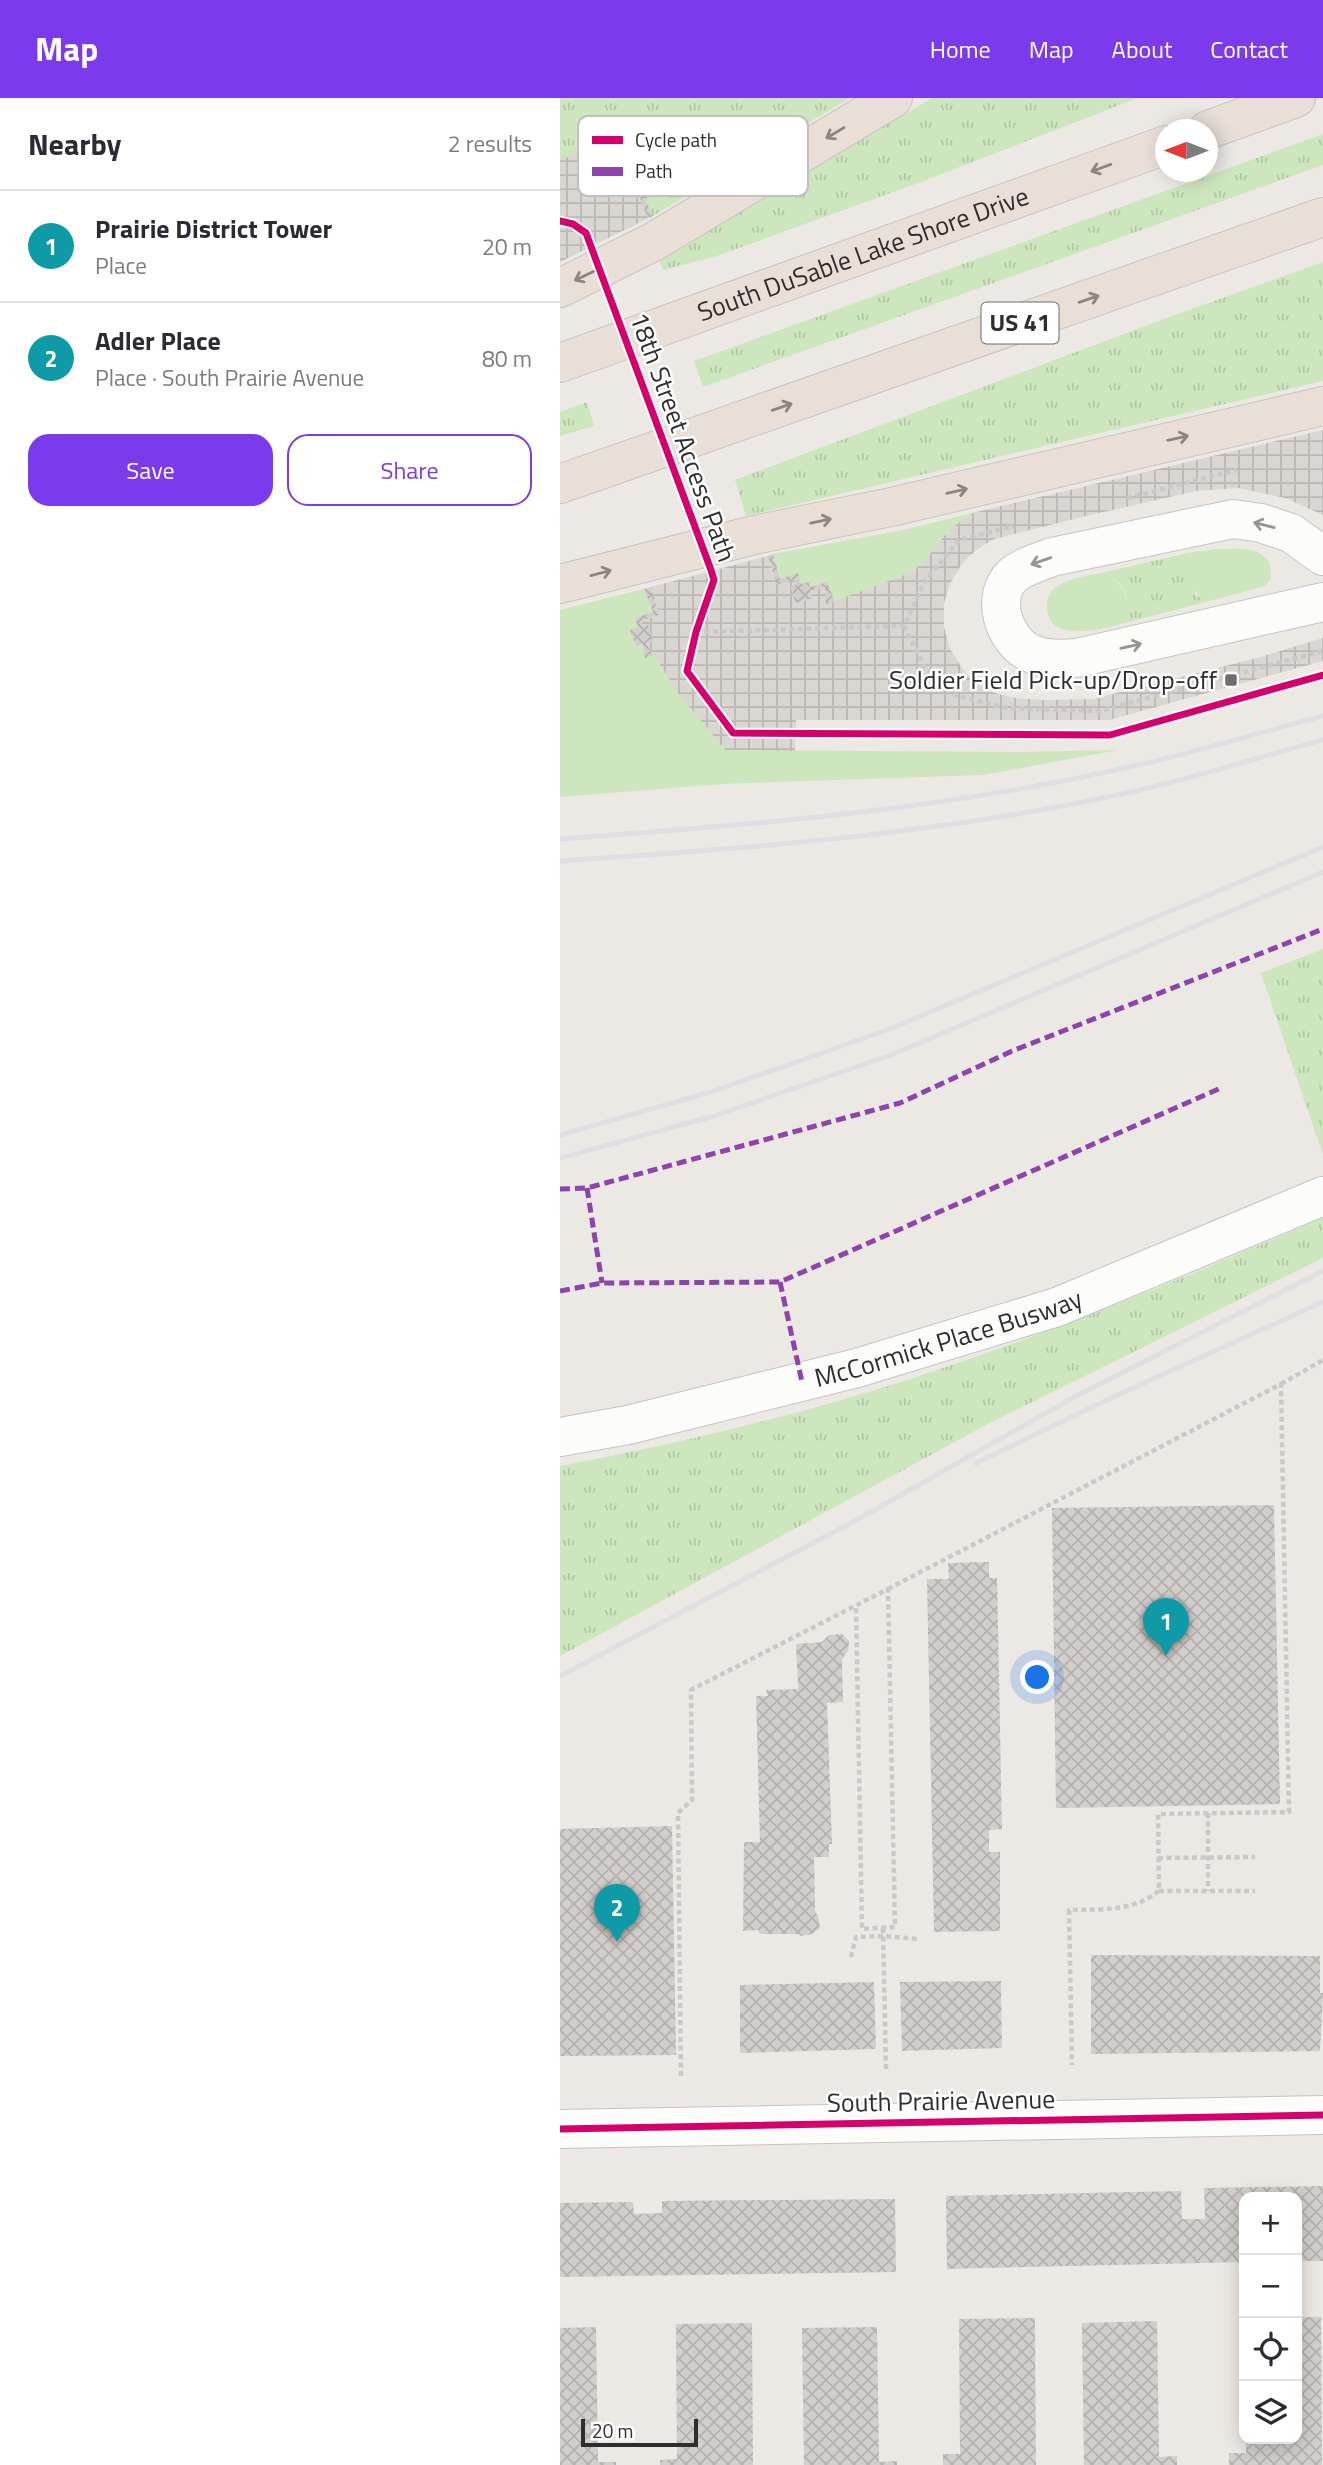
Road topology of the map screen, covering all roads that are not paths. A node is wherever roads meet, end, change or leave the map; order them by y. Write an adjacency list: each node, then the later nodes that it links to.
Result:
1 (893, 98): 4 (highway, one-way to 4)
2 (1296, 98): 3 (highway)
3 (1218, 126)
4 (808, 149)
5 (1155, 149): 9 (highway, South DuSable Lake Shore Drive, one-way to 9)
6 (730, 196): 8 (highway, one-way to 8)
7 (1323, 217): 11 (highway, US 41, one-way to 7)
8 (560, 288)
9 (565, 361)
10 (1323, 406): 13 (highway, one-way to 10)
11 (560, 484)
12 (1323, 556): 14 (street, one-way to 14)
13 (560, 584)
14 (1323, 602)
15 (1323, 1196): 16 (street, McCormick Place Busway)
16 (560, 1437)
17 (1323, 2115): 18 (street, South Prairie Avenue)
18 (560, 2129)

